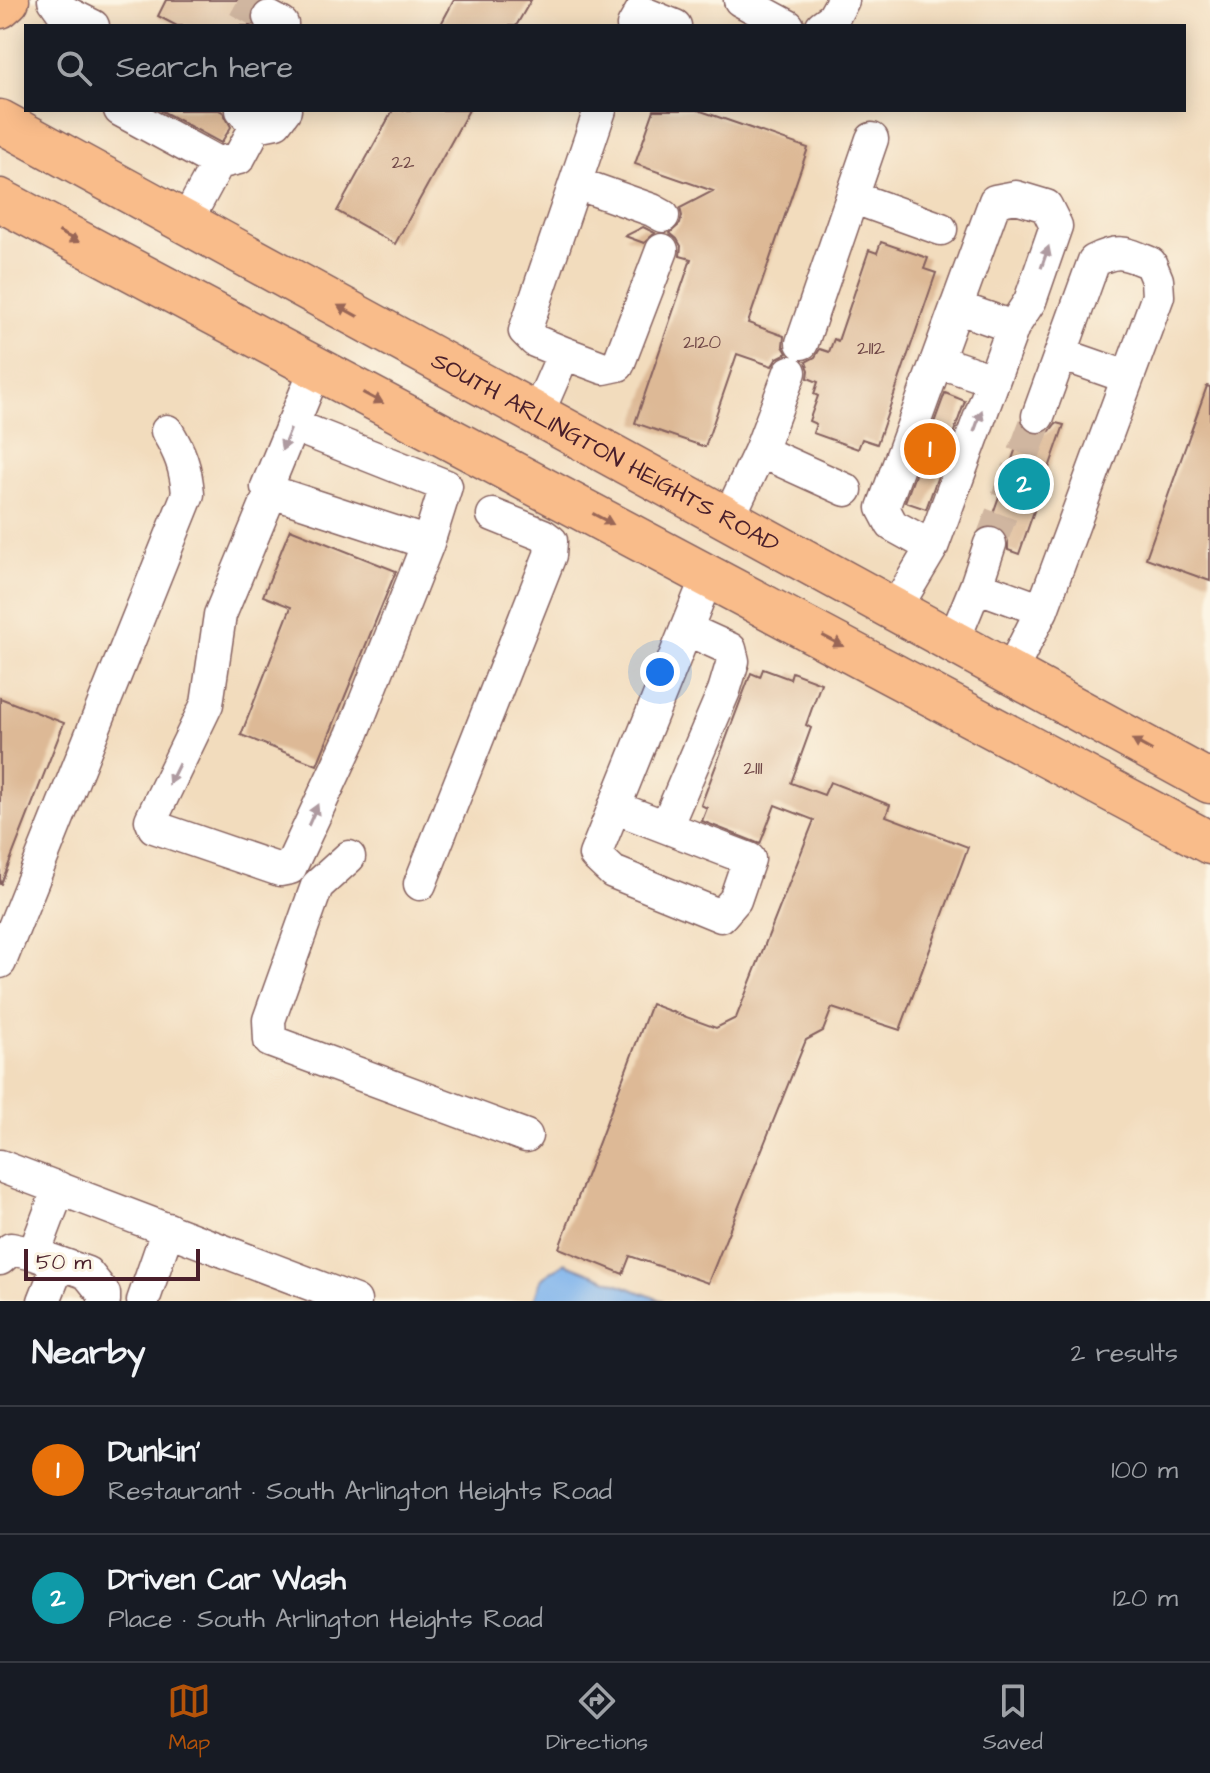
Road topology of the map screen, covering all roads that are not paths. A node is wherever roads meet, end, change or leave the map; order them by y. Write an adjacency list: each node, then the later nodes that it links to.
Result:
1 (8, 0): 4 (main road)
2 (740, 0): 7 (street)
3 (843, 0): 8 (street)
4 (0, 7)
5 (634, 24): 6 (street)
6 (670, 24)
7 (784, 24)
8 (825, 24)
9 (124, 112): 15 (street)
10 (284, 112): 12 (street)
11 (599, 112): 16 (street)
12 (249, 118): 15 (street)
13 (0, 121): 20 (main road, SOUTH ARLINGTON HEIGHTS ROAD)
14 (872, 139): 17 (street)
15 (218, 163): 20 (street)
16 (576, 183): 19 (street); 26 (street)
17 (852, 197): 21 (street); 25 (street)
18 (0, 200): 29 (main road, one-way to 29)
19 (663, 216)
20 (186, 222): 33 (main road, SOUTH ARLINGTON HEIGHTS ROAD, one-way to 20)
21 (941, 229)
22 (662, 250): 26 (street)
23 (956, 307): 24 (street); 24 (street, one-way to 23); 28 (street)
24 (1013, 327): 32 (street)
25 (802, 343)
26 (564, 353): 33 (street)
27 (1061, 354): 31 (street); 31 (street); 34 (street)
28 (937, 361): 32 (street); 46 (street)
29 (316, 368): 35 (street); 37 (main road, one-way to 37)
30 (790, 372): 38 (street)
31 (1127, 377): 50 (street)
32 (993, 380): 46 (street, one-way to 32)
33 (537, 415): 43 (main road, SOUTH ARLINGTON HEIGHTS ROAD)
34 (1038, 416)
35 (292, 425): 39 (street); 41 (street, one-way to 41)
36 (167, 431): 60 (street)
37 (462, 445): 39 (street); 47 (main road, one-way to 47)
38 (760, 451): 40 (street); 43 (street)
39 (446, 486): 44 (street)
40 (846, 490)
41 (271, 492): 44 (street); 44 (street, one-way to 44)
42 (493, 515): 59 (street)
43 (728, 519): 49 (main road, SOUTH ARLINGTON HEIGHTS ROAD)
44 (428, 543)
45 (990, 544): 48 (street)
46 (932, 547): 49 (street)
47 (708, 575): 51 (street); 57 (main road, one-way to 57)
48 (976, 586): 50 (street); 52 (street)
49 (895, 609): 52 (main road, SOUTH ARLINGTON HEIGHTS ROAD)
50 (1042, 610): 53 (street)
51 (686, 629): 55 (street); 56 (street)
52 (953, 642): 53 (main road, SOUTH ARLINGTON HEIGHTS ROAD)
53 (1010, 673): 54 (main road, SOUTH ARLINGTON HEIGHTS ROAD, one-way to 53)
54 (1210, 782)
55 (614, 807): 56 (street); 56 (street)
56 (666, 827)
57 (1210, 843)
58 (349, 857): 61 (street)
59 (420, 884)
60 (0, 962)
61 (526, 1136)
62 (0, 1166): 63 (street)
63 (59, 1188): 64 (street); 65 (street)
64 (168, 1229): 69 (street); 70 (street)
65 (46, 1258): 66 (street); 67 (street); 68 (street)
66 (0, 1259)
67 (44, 1301)
68 (104, 1301)
69 (143, 1301)
70 (355, 1301)

